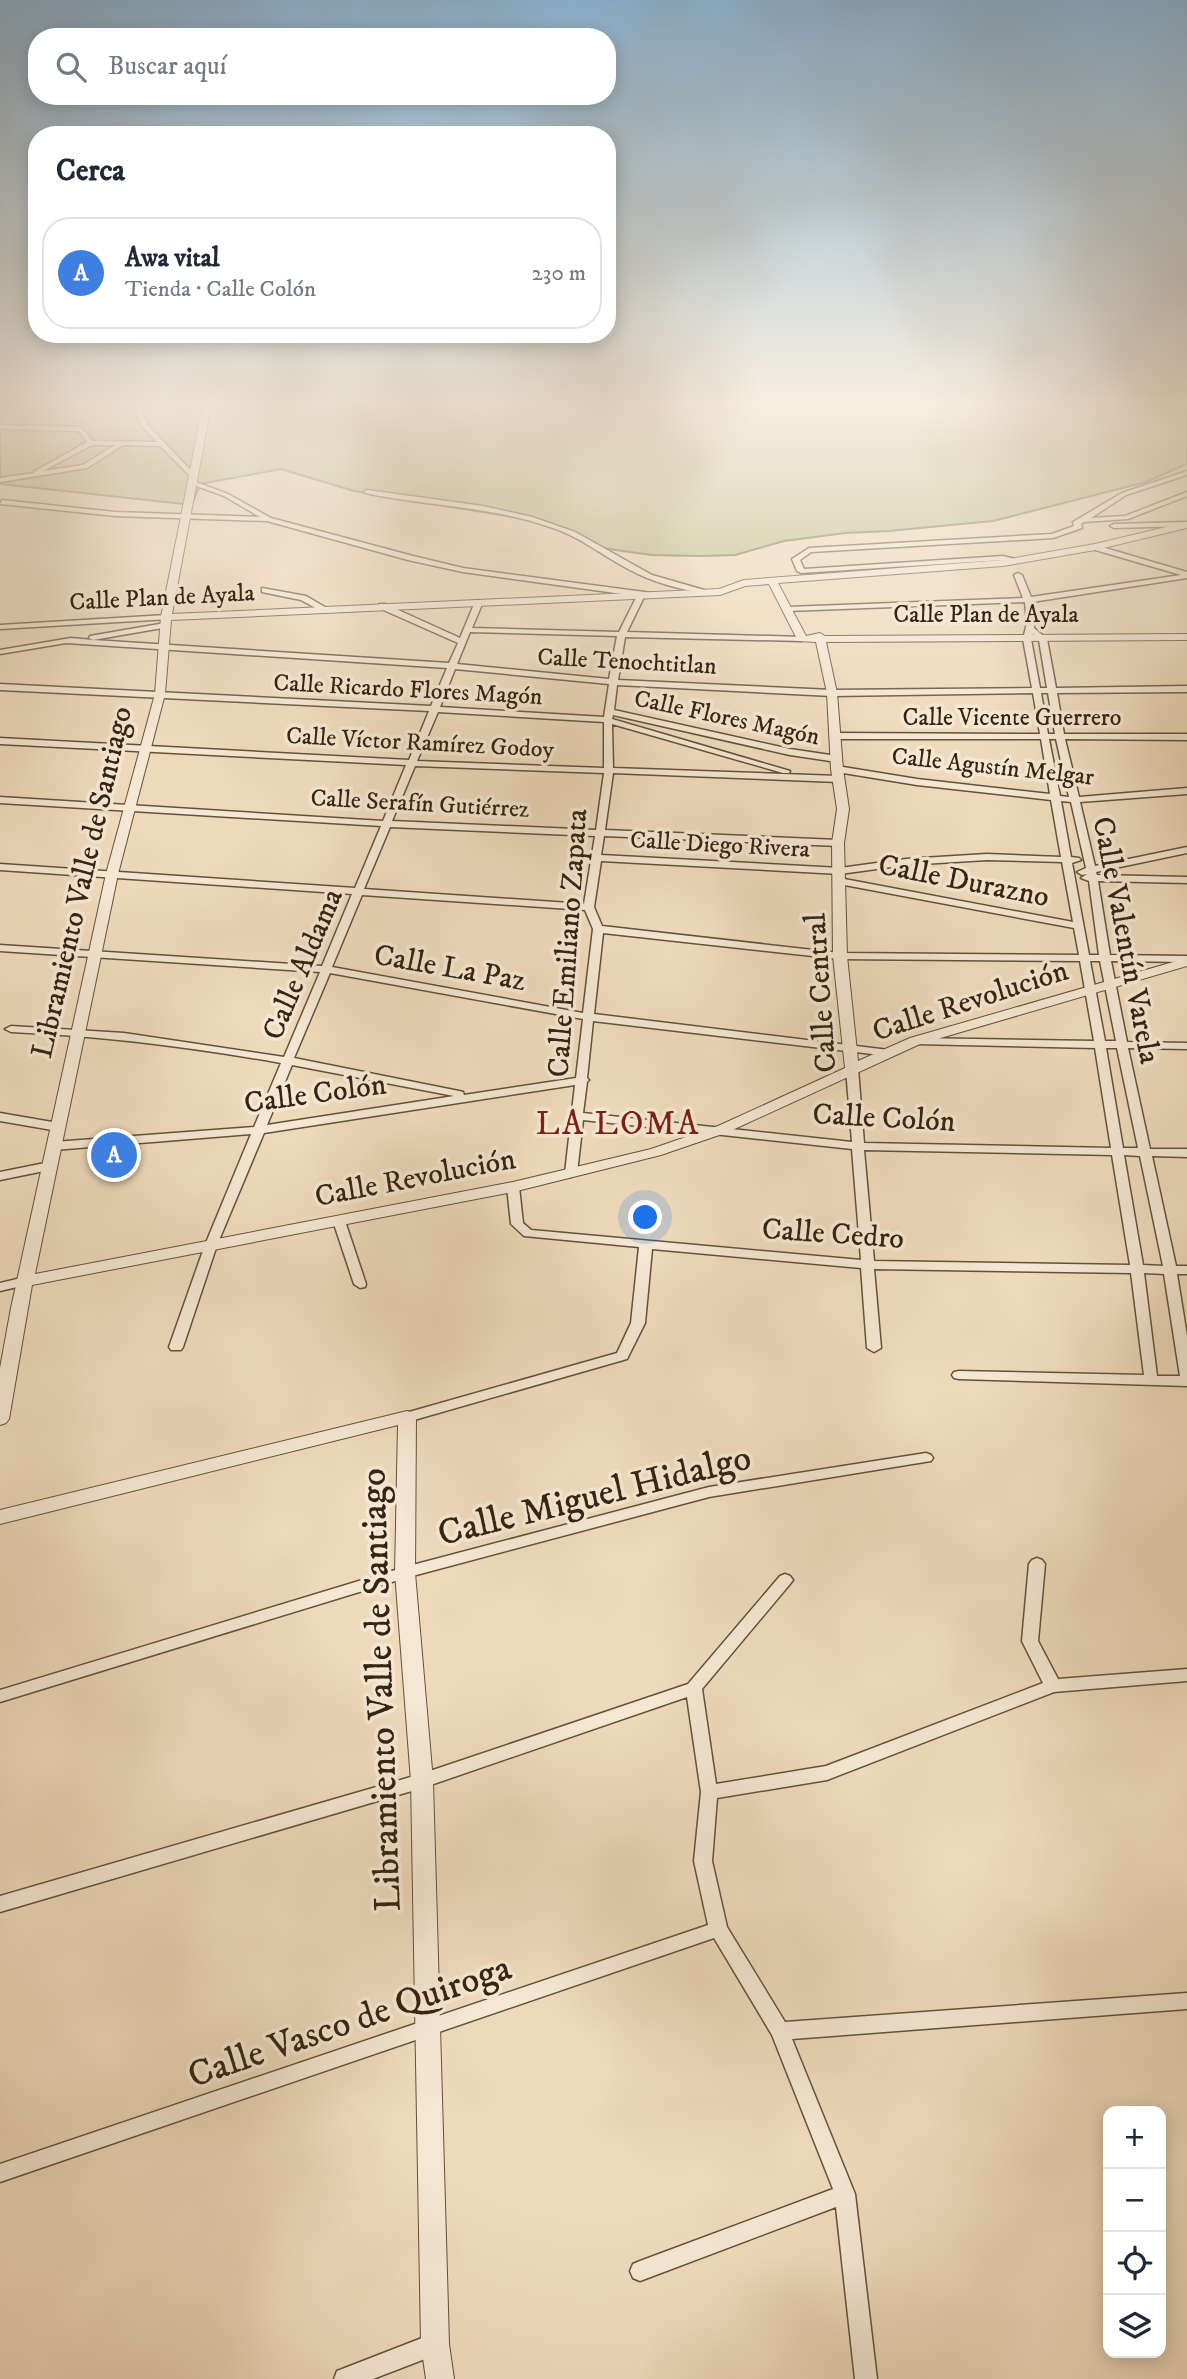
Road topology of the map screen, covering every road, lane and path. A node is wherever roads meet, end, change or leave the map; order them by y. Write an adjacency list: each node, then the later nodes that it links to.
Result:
1 (87, 511): 7 (street)
2 (187, 511): 7 (street, Libramiento Valle de Santiago)
3 (255, 511): 8 (street)
4 (491, 511): 17 (street)
5 (1098, 511): 9 (street)
6 (1144, 511): 9 (street)
7 (186, 518): 8 (street); 25 (street, Libramiento Valle de Santiago)
8 (269, 519): 18 (street)
9 (1080, 523): 10 (street); 12 (street)
10 (1187, 525): 11 (street, Calle Plan de Ayala)
11 (1095, 547): 12 (street, Calle Plan de Ayala); 14 (street)
12 (1012, 561): 15 (street, Calle Plan de Ayala)
13 (1018, 575): 20 (street)
14 (1187, 575): 20 (street)
15 (772, 581): 17 (street, Calle Plan de Ayala); 23 (street)
16 (265, 590): 24 (street)
17 (707, 592): 18 (street, Calle Plan de Ayala)
18 (653, 595): 19 (street, Calle Plan de Ayala)
19 (641, 596): 21 (street, Calle Plan de Ayala); 30 (street, Calle Emiliano Zapata)
20 (1029, 600): 23 (street); 28 (street)
21 (479, 602): 22 (street, Calle Plan de Ayala); 27 (street, Calle Aldama)
22 (382, 607): 24 (street, Calle Plan de Ayala); 34 (street)
23 (788, 609): 31 (street)
24 (326, 610): 25 (street, Calle Plan de Ayala)
25 (165, 621): 26 (street, Calle Plan de Ayala); 33 (street); 35 (street, Libramiento Valle de Santiago)
26 (0, 627)
27 (468, 630): 30 (street, Calle Plan de Ayala); 34 (street, Calle Aldama)
28 (1034, 635): 29 (street, Calle Plan de Ayala); 32 (street, Calle Plan de Ayala); 41 (street, Calle Valentín Varela); 42 (street, Calle Valentín Varela)
29 (1187, 635)
30 (621, 636): 31 (street, Calle Plan de Ayala); 38 (street, Calle Emiliano Zapata)
31 (801, 637): 32 (street, Calle Plan de Ayala)
32 (820, 637): 43 (street, Calle Central)
33 (66, 641): 35 (street, Calle Tenochtitlan); 36 (street)
34 (462, 642): 37 (street, Calle Aldama)
35 (163, 647): 37 (street, Calle Tenochtitlan); 44 (street, Libramiento Valle de Santiago)
36 (0, 652)
37 (452, 666): 38 (street, Calle Tenochtitlan); 45 (street, Calle Aldama)
38 (613, 682): 43 (street, Calle Tenochtitlan); 46 (street, Calle Emiliano Zapata)
39 (0, 687): 44 (street, Calle Ricardo Flores Magón)
40 (1187, 690): 42 (street, Calle Tenochtitlan)
41 (1036, 691): 42 (street, Calle Tenochtitlan); 43 (street, Calle Tenochtitlan); 48 (street, Calle Valentín Varela)
42 (1053, 691): 49 (street, Calle Valentín Varela)
43 (832, 693): 47 (street, Calle Central)
44 (160, 694): 45 (street, Calle Ricardo Flores Magón); 52 (street, Libramiento Valle de Santiago)
45 (437, 709): 46 (street, Calle Ricardo Flores Magón); 53 (street, Calle Aldama)
46 (608, 716): 54 (street, Calle Flores Magón); 55 (street, Calle Emiliano Zapata); 56 (street, Calle Ricardo Flores Magón)
47 (837, 736): 48 (street, Calle Vicente Guerrero); 54 (street, Calle Central)
48 (1043, 736): 49 (street, Calle Vicente Guerrero); 58 (street, Calle Valentín Varela)
49 (1060, 736): 50 (street, Calle Vicente Guerrero); 60 (street, Calle Valentín Varela)
50 (1187, 737)
51 (0, 740): 52 (street, Calle Víctor Ramírez Godoy)
52 (148, 748): 53 (street, Calle Víctor Ramírez Godoy); 61 (street, Libramiento Valle de Santiago)
53 (410, 763): 55 (street, Calle Víctor Ramírez Godoy); 62 (street, Calle Aldama)
54 (837, 769): 56 (street, Calle Víctor Ramírez Godoy); 58 (street, Calle Agustín Melgar); 64 (street, Calle Central)
55 (609, 770): 56 (street, Calle Víctor Ramírez Godoy); 63 (street, Calle Emiliano Zapata)
56 (806, 777)
57 (1187, 791): 60 (street, Calle Agustín Melgar)
58 (1056, 797): 60 (street, Calle Agustín Melgar); 67 (street, Calle Valentín Varela)
59 (0, 800): 61 (street, Calle Serafín Gutiérrez)
60 (1075, 800): 69 (street, Calle Valentín Varela)
61 (129, 808): 62 (street, Calle Serafín Gutiérrez); 70 (street, Libramiento Valle de Santiago)
62 (387, 824): 63 (street, Calle Serafín Gutiérrez); 74 (street, Calle Aldama)
63 (599, 832): 64 (street, Calle Serafín Gutiérrez); 66 (street, Calle Emiliano Zapata)
64 (838, 843): 71 (street, Calle Central)
65 (1187, 850): 69 (street)
66 (598, 858): 71 (street, Calle Diego Rivera); 75 (street, Calle Emiliano Zapata)
67 (1068, 860): 69 (street); 71 (street); 72 (street, Calle Valentín Varela)
68 (0, 867): 70 (street)
69 (1090, 870): 72 (street); 73 (street); 82 (street, Calle Valentín Varela)
70 (112, 874): 74 (street); 79 (street, Libramiento Valle de Santiago)
71 (839, 876): 76 (street, Calle Durazno); 80 (street, Calle Central)
72 (1072, 876): 76 (street, Calle Valentín Varela)
73 (1187, 880)
74 (358, 893): 75 (street); 84 (street, Calle Aldama)
75 (589, 907): 77 (street, Calle Emiliano Zapata)
76 (1080, 926): 81 (street, Calle Valentín Varela)
77 (598, 929): 80 (street); 87 (street, Calle Emiliano Zapata)
78 (0, 948): 79 (street, Calle La Paz)
79 (95, 954): 84 (street, Calle La Paz); 89 (street, Libramiento Valle de Santiago)
80 (840, 956): 81 (street); 94 (street, Calle Central)
81 (1084, 956): 82 (street); 86 (street, Calle Valentín Varela)
82 (1105, 956): 83 (street); 85 (street, Calle Valentín Varela)
83 (1187, 960): 85 (street, Calle Revolución)
84 (326, 969): 87 (street, Calle La Paz); 96 (street, Calle Aldama)
85 (1109, 985): 86 (street, Calle Revolución); 92 (street, Calle Valentín Varela)
86 (1090, 991): 90 (street, Calle Revolución); 91 (street, Calle Valentín Varela)
87 (589, 1017): 94 (street, Calle La Paz); 98 (street, Calle Emiliano Zapata)
88 (11, 1029): 89 (street)
89 (78, 1030): 96 (street); 102 (street, Libramiento Valle de Santiago)
90 (915, 1041): 91 (street); 95 (street, Calle Revolución)
91 (1100, 1044): 92 (street); 107 (street, Calle Valentín Varela)
92 (1122, 1045): 93 (street); 108 (street, Calle Valentín Varela)
93 (1187, 1046)
94 (850, 1050): 95 (street, Calle La Paz); 97 (street, Calle Central)
95 (889, 1053): 97 (street, Calle Revolución)
96 (288, 1060): 99 (street); 104 (street, Calle Aldama)
97 (852, 1069): 103 (street, Calle Revolución); 106 (street, Calle Central)
98 (583, 1080): 99 (street, Calle Colón); 100 (street, Calle Emiliano Zapata)
99 (470, 1096): 104 (street, Calle Colón)
100 (579, 1116): 103 (street, Calle Colón); 111 (street, Calle Emiliano Zapata)
101 (0, 1117): 102 (street)
102 (58, 1127): 105 (street, Libramiento Valle de Santiago)
103 (723, 1129): 106 (street, Calle Colón); 111 (street, Calle Revolución)
104 (259, 1130): 105 (street, Calle Colón); 116 (street, Calle Aldama)
105 (54, 1146): 110 (street, Libramiento Valle de Santiago)
106 (858, 1146): 107 (street, Calle Colón); 117 (street, Calle Central)
107 (1116, 1152): 108 (street, Calle Colón); 118 (street, Calle Valentín Varela)
108 (1143, 1152): 109 (street, Calle Colón); 119 (street, Calle Valentín Varela)
109 (1187, 1153)
110 (50, 1166): 112 (street); 121 (street, Libramiento Valle de Santiago)
111 (571, 1173): 113 (street, Calle Revolución)
112 (0, 1176)
113 (513, 1187): 114 (street, Calle Revolución); 115 (street, Calle Cedro)
114 (339, 1221): 116 (street, Calle Revolución); 122 (street)
115 (646, 1244): 117 (street, Calle Cedro); 129 (street)
116 (211, 1245): 121 (street, Calle Revolución); 124 (street, Calle Aldama)
117 (868, 1265): 118 (street, Calle Cedro); 125 (street, Calle Central)
118 (1137, 1269): 119 (street, Calle Cedro); 127 (street, Calle Valentín Varela)
119 (1170, 1270): 120 (street, Calle Cedro); 128 (street, Calle Valentín Varela)
120 (1187, 1270)
121 (25, 1281): 123 (street, Calle Revolución); 130 (street, Libramiento Valle de Santiago)
122 (360, 1284)
123 (0, 1287)
124 (176, 1347)
125 (874, 1348)
126 (959, 1375): 127 (street)
127 (1151, 1379): 128 (street)
128 (1187, 1380)
129 (407, 1417): 132 (street, Libramiento Valle de Santiago); 134 (street, Libramiento Valle de Santiago)
130 (0, 1419)
131 (926, 1458): 134 (street, Calle Miguel Hidalgo)
132 (0, 1517)
133 (1037, 1564): 137 (street)
134 (405, 1573): 139 (street, Calle Miguel Hidalgo); 140 (street, Libramiento Valle de Santiago)
135 (785, 1580): 138 (street)
136 (1187, 1675): 137 (street)
137 (1053, 1686): 141 (street)
138 (694, 1688): 140 (street); 141 (street)
139 (0, 1696)
140 (422, 1781): 142 (street); 145 (street, Libramiento Valle de Santiago)
141 (709, 1792): 143 (street)
142 (0, 1905)
143 (718, 1929): 145 (street, Calle Vasco de Quiroga); 146 (street)
144 (1187, 2001): 146 (street)
145 (425, 2030): 147 (street, Calle Vasco de Quiroga); 150 (street, Libramiento Valle de Santiago)
146 (780, 2031): 148 (street)
147 (0, 2173)
148 (845, 2194): 149 (street); 153 (street)
149 (640, 2271)
150 (435, 2344): 151 (street); 152 (street, Libramiento Valle de Santiago)
151 (345, 2379)
152 (440, 2379)
153 (866, 2379)

